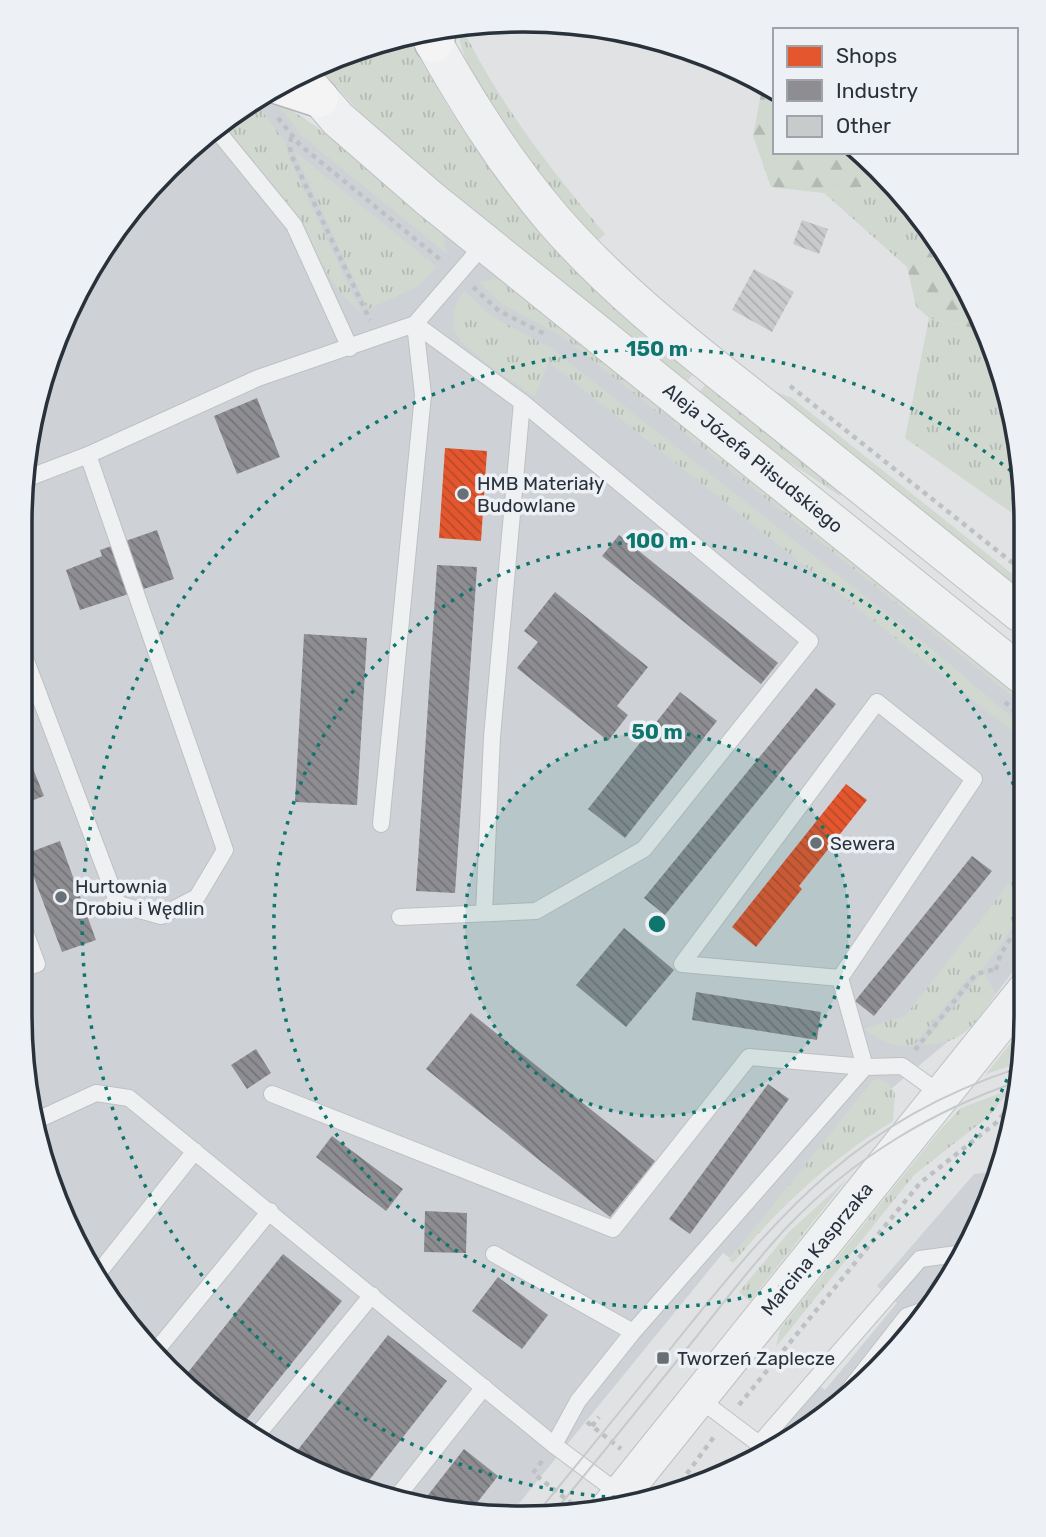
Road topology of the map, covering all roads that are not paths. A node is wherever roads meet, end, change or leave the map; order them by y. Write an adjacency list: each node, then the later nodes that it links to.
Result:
1 (436, 40): 10 (street)
2 (309, 86): 4 (street, Aleja Józefa Piłsudskiego)
3 (221, 135): 6 (lane)
4 (485, 243): 5 (lane); 11 (street, Aleja Józefa Piłsudskiego)
5 (415, 324): 6 (lane); 7 (lane); 13 (lane)
6 (350, 348): 8 (lane)
7 (522, 402): 14 (lane); 14 (lane)
8 (88, 454): 9 (lane); 12 (lane)
9 (34, 475)
10 (1014, 608)
11 (1014, 668)
12 (32, 677)
13 (381, 824)
14 (484, 913): 15 (lane)
15 (400, 916)
16 (32, 951): 17 (lane)
17 (32, 966)
18 (839, 978): 18 (lane); 20 (lane)
19 (1014, 1005): 22 (street, Marcina Kasprzaka)
20 (865, 1067): 21 (lane); 22 (lane); 31 (lane)
21 (272, 1094)
22 (942, 1095): 35 (street, Marcina Kasprzaka)
23 (43, 1118): 24 (lane)
24 (195, 1151): 25 (lane); 28 (lane)
25 (270, 1211): 29 (lane); 32 (lane)
26 (494, 1254): 31 (lane)
27 (952, 1255): 37 (lane)
28 (102, 1268)
29 (372, 1295): 34 (lane); 36 (lane)
30 (912, 1314): 33 (lane)
31 (633, 1332): 38 (lane)
32 (160, 1346)
33 (871, 1362)
34 (484, 1387): 38 (lane); 40 (lane)
35 (698, 1398): 39 (lane); 41 (street, Marcina Kasprzaka)
36 (261, 1430)
37 (766, 1441)
38 (554, 1445): 42 (lane)
39 (757, 1446)
40 (402, 1490)
41 (619, 1496)
42 (611, 1497)

